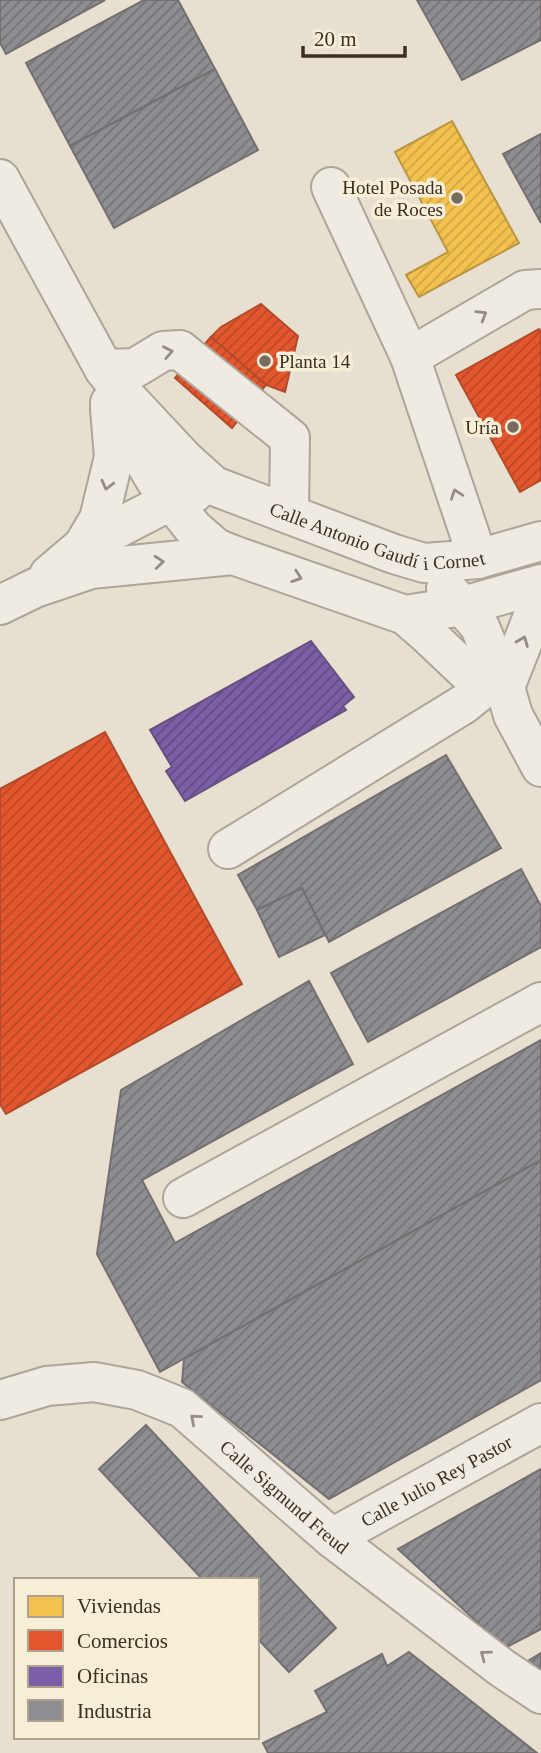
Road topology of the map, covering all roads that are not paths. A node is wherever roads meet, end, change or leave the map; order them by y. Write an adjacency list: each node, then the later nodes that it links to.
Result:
1 (0, 178): 5 (street)
2 (331, 187): 4 (street)
3 (541, 289): 4 (street, one-way to 3)
4 (410, 357): 14 (street, one-way to 4)
5 (107, 386): 6 (street, Calle Antonio Gaudí i Cornet); 8 (street); 9 (street, one-way to 9); 13 (street, one-way to 13)
6 (184, 459): 7 (street, Calle Antonio Gaudí i Cornet); 8 (street)
7 (214, 485): 8 (street); 9 (street, Calle Antonio Gaudí i Cornet)
8 (172, 500): 12 (street); 13 (street)
9 (289, 514): 15 (street, Calle Antonio Gaudí i Cornet)
10 (541, 541): 14 (street, Calle Antonio Gaudí i Cornet)
11 (541, 549): 19 (street, Calle Antonio Gaudí i Cornet)
12 (233, 555): 13 (street, one-way to 12); 20 (street, one-way to 20)
13 (87, 557): 18 (street)
14 (478, 559): 15 (street, Calle Antonio Gaudí i Cornet)
15 (424, 564): 19 (street)
16 (541, 584): 19 (street)
17 (541, 596): 21 (street, one-way to 17)
18 (0, 605)
19 (463, 606): 20 (street); 21 (street)
20 (405, 614): 21 (street)
21 (501, 697): 22 (street); 23 (street)
22 (541, 767)
23 (228, 849)
24 (541, 1002): 25 (street)
25 (183, 1198)
26 (0, 1400): 28 (street, Calle Sigmund Freud, one-way to 26)
27 (541, 1423): 28 (street, Calle Julio Rey Pastor)
28 (332, 1538): 29 (street, Calle Sigmund Freud, one-way to 28)
29 (541, 1695)

